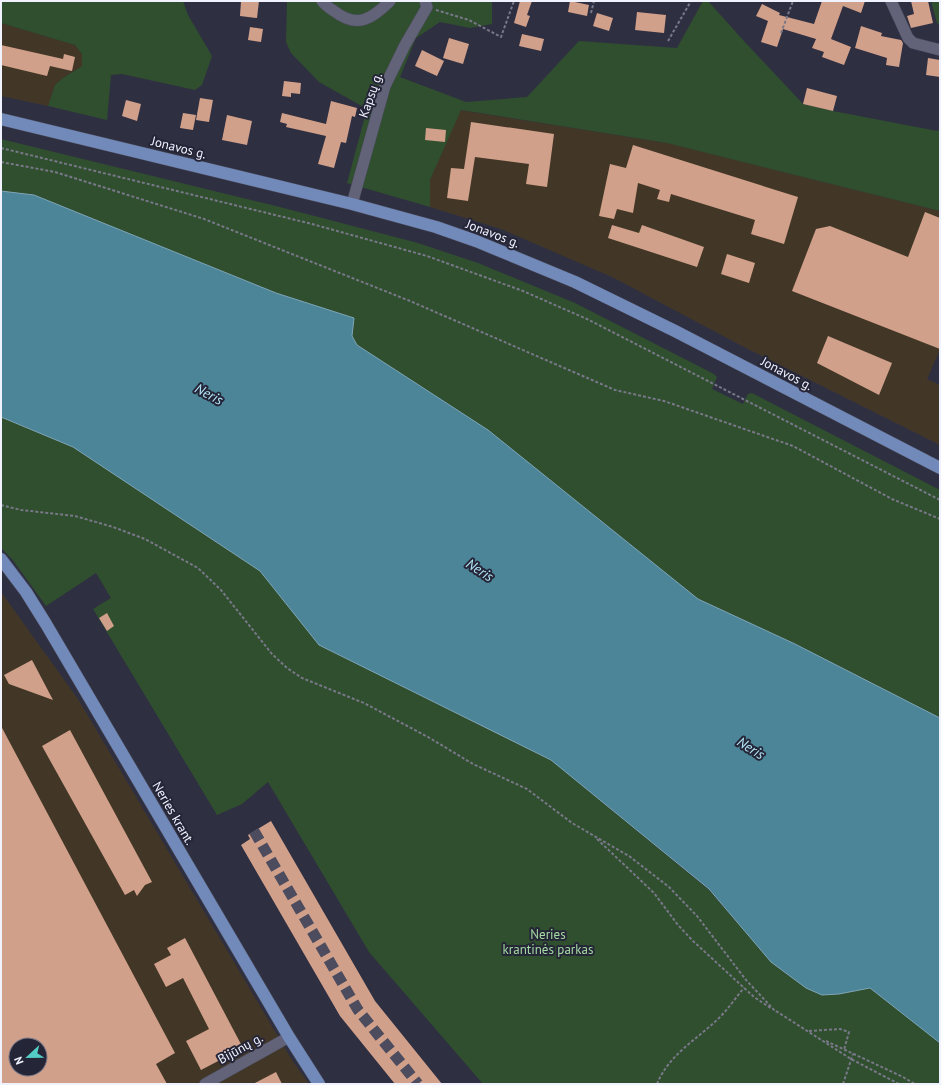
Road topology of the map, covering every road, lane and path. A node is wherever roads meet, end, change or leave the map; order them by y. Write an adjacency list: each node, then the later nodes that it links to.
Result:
1 (322, 1): 2 (street)
2 (390, 1)
3 (514, 1): 8 (path)
4 (594, 1): 9 (path)
5 (691, 1): 11 (path)
6 (793, 1): 10 (path)
7 (890, 1): 12 (street)
8 (426, 4): 16 (street, Kapsų g.)
9 (591, 13)
10 (781, 33)
11 (668, 41)
12 (940, 50)
13 (1, 118): 16 (main road, Jonavos g.)
14 (1, 148): 18 (path)
15 (1, 162): 20 (path)
16 (352, 204): 17 (main road, Jonavos g.)
17 (940, 468)
18 (940, 500)
19 (1, 505): 22 (path)
20 (940, 519)
21 (1, 559): 26 (main road, Neries krant.)
22 (594, 836): 23 (path); 24 (path)
23 (744, 988): 24 (path); 34 (path)
24 (776, 1012): 25 (path)
25 (807, 1031): 27 (path); 28 (path)
26 (289, 1037): 32 (street, Bijūnų g.); 33 (main road, Neries krant.)
27 (817, 1037): 28 (path); 29 (path)
28 (844, 1050): 29 (path); 30 (path)
29 (843, 1053): 31 (path)
30 (853, 1054): 31 (path); 37 (path)
31 (852, 1058): 35 (path); 36 (path)
32 (205, 1084)
33 (319, 1084)
34 (657, 1084)
35 (843, 1084)
36 (899, 1084)
37 (915, 1084)

